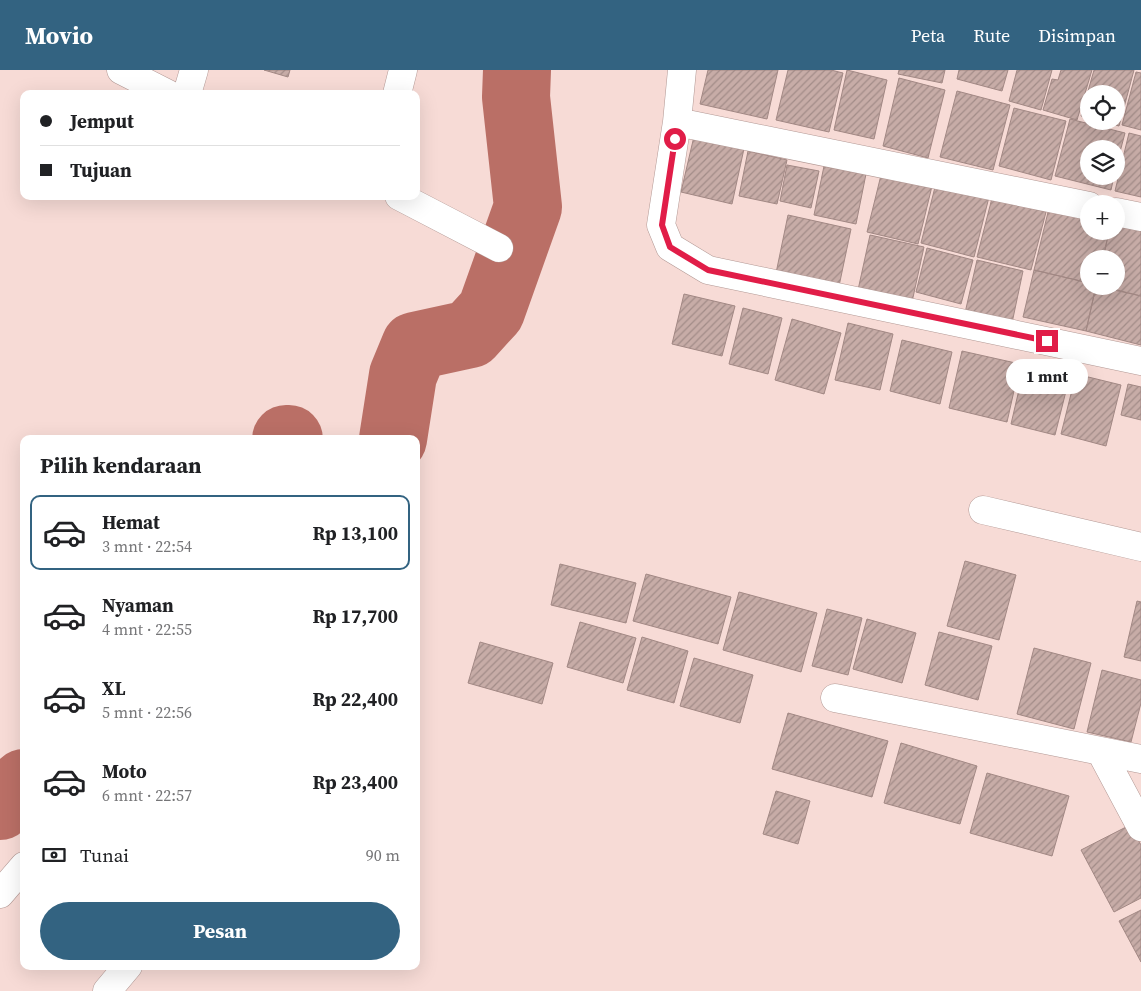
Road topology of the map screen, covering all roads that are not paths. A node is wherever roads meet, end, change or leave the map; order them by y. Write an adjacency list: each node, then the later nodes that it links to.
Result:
1 (121, 70): 5 (street)
2 (194, 70): 6 (street)
3 (404, 70): 7 (street)
4 (682, 70): 8 (street)
5 (160, 90)
6 (188, 90)
7 (398, 90)
8 (677, 122): 10 (street); 14 (street)
9 (407, 200): 13 (street)
10 (1080, 204)
11 (1125, 214): 12 (street)
12 (1141, 217)
13 (499, 248)
14 (1141, 361)
15 (983, 510): 16 (street)
16 (1141, 547)
17 (835, 698): 18 (street)
18 (1101, 752): 19 (street); 20 (street)
19 (1141, 758)
20 (1141, 827)
21 (20, 871): 22 (street)
22 (0, 894)
23 (125, 970): 24 (street)
24 (107, 991)

